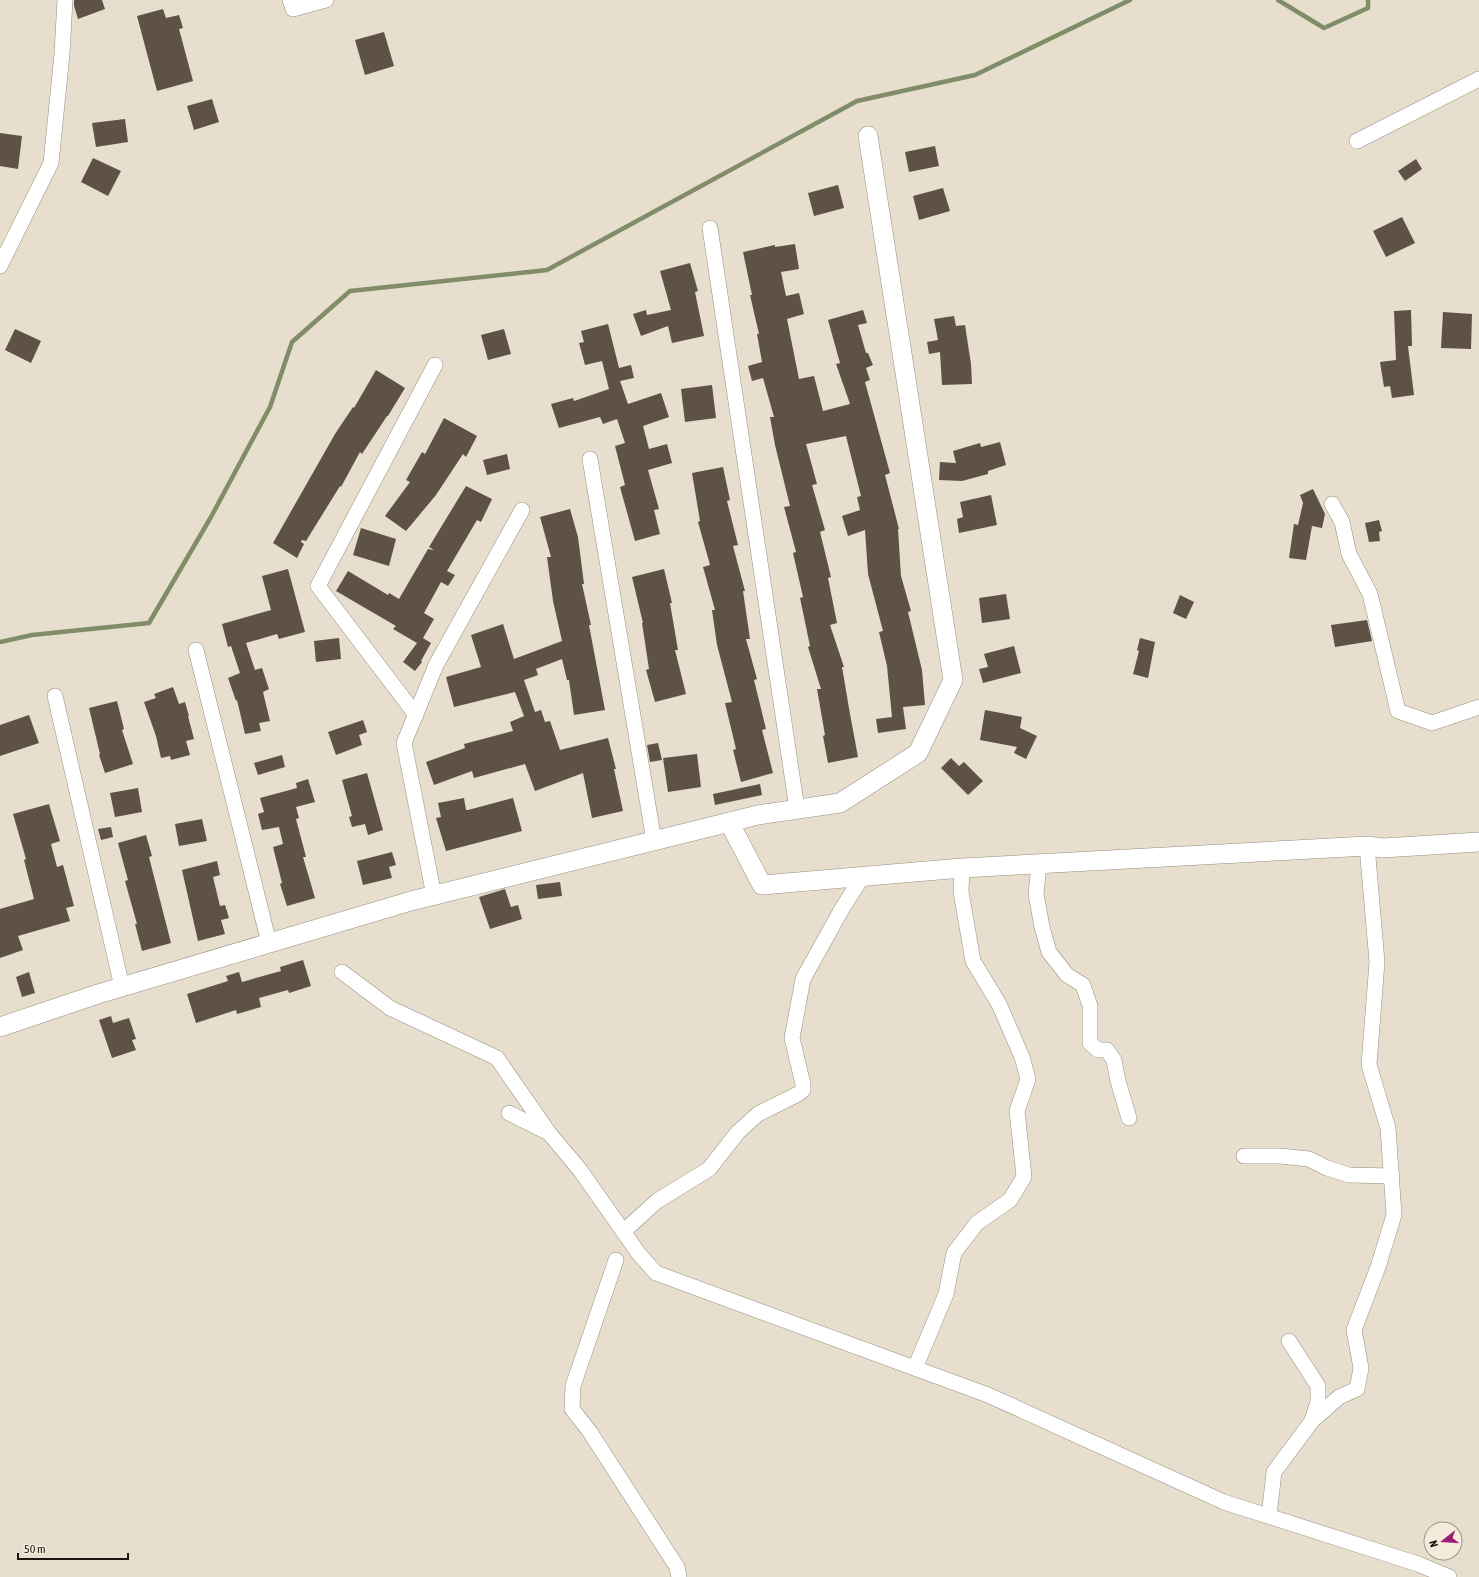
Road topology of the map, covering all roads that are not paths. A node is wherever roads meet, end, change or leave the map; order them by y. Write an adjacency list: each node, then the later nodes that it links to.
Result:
1 (65, 0): 8 (street)
2 (290, 0): 3 (street)
3 (326, 0)
4 (1479, 79): 6 (street)
5 (868, 136): 17 (street)
6 (1357, 141)
7 (710, 228): 17 (street)
8 (0, 266)
9 (435, 365): 16 (street)
10 (590, 459): 19 (street)
11 (1332, 504): 15 (street)
12 (522, 510): 16 (street)
13 (196, 650): 26 (street)
14 (55, 696): 28 (street)
15 (1479, 707)
16 (416, 715): 25 (street)
17 (797, 809): 18 (street)
18 (729, 822): 19 (street); 24 (street)
19 (654, 841): 25 (street)
20 (1479, 842): 21 (street)
21 (1367, 846): 22 (street); 34 (street)
22 (1039, 864): 23 (street); 31 (street)
23 (962, 868): 24 (street); 38 (street)
24 (863, 876): 35 (street)
25 (434, 896): 26 (street)
26 (269, 943): 28 (street)
27 (342, 972): 32 (street)
28 (122, 987): 29 (street)
29 (0, 1027)
30 (509, 1113): 32 (street)
31 (1129, 1118)
32 (549, 1133): 35 (street)
33 (1244, 1156): 34 (street)
34 (1392, 1176): 39 (street)
35 (624, 1231): 38 (street)
36 (616, 1260): 41 (street)
37 (1289, 1341): 39 (street)
38 (915, 1368): 40 (street)
39 (1312, 1421): 40 (street)
40 (1269, 1516): 42 (street)
41 (679, 1577)
42 (1449, 1577)

